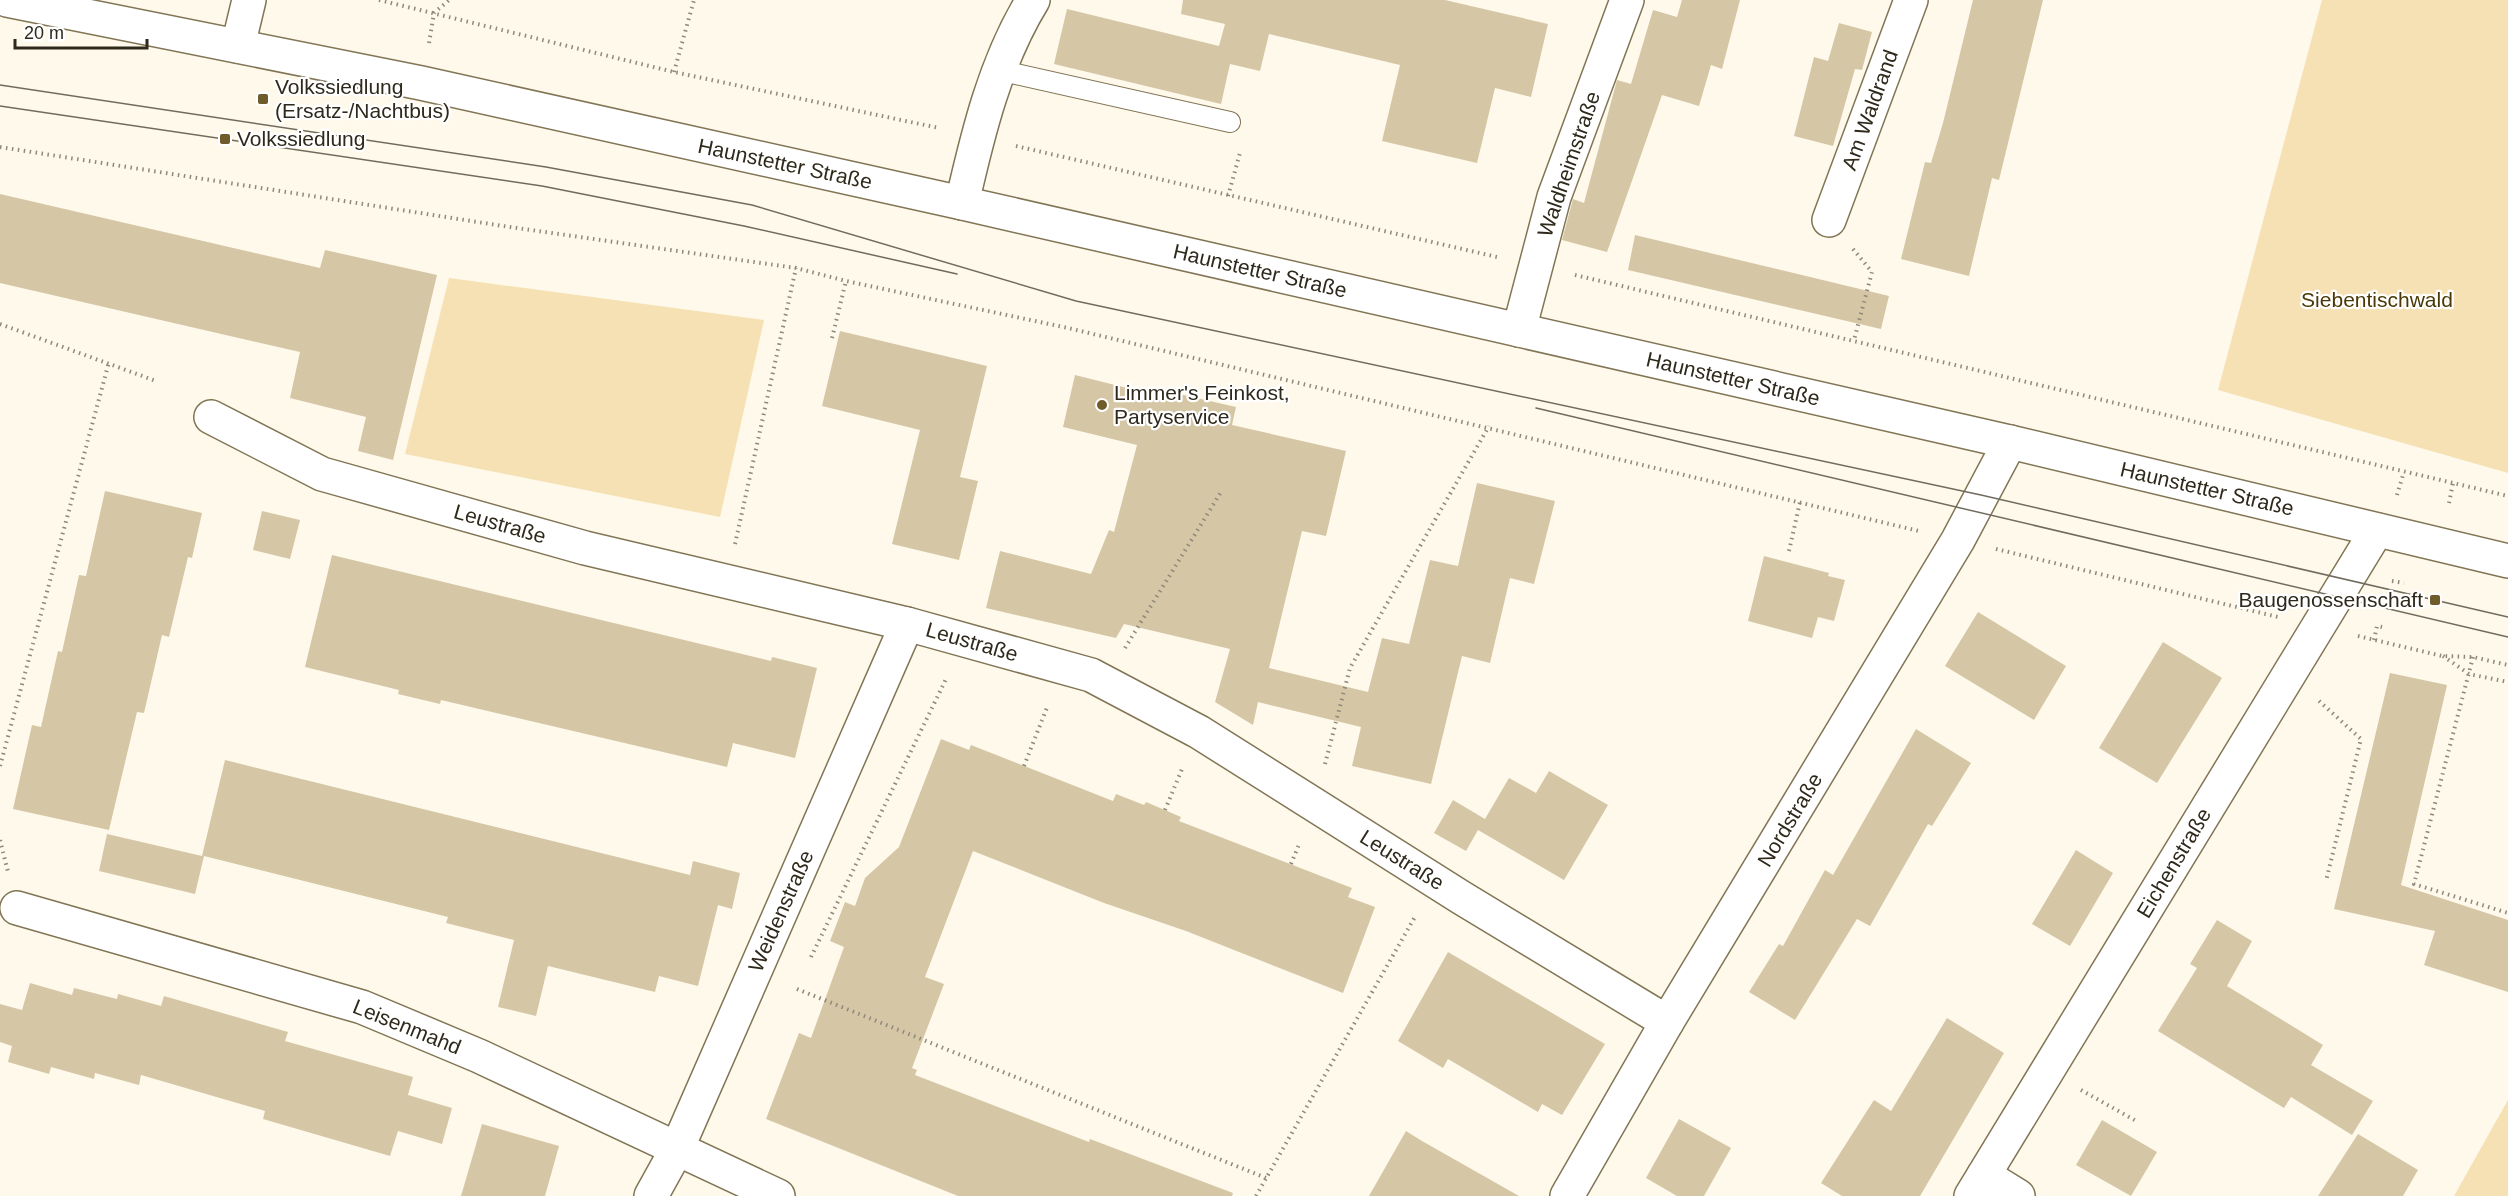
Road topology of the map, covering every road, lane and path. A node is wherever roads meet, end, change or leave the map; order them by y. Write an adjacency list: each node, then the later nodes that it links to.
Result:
1 (7, 0): 11 (street, Haunstetter Straße)
2 (249, 0): 11 (street)
3 (379, 0): 8 (path)
4 (449, 0): 10 (path)
5 (694, 0): 13 (path)
6 (1627, 0): 20 (street, Waldheimstraße)
7 (1911, 0): 19 (street, Am Waldrand)
8 (386, 1): 10 (path)
9 (1024, 5): 12 (street)
10 (434, 13): 13 (path); 14 (path)
11 (238, 46): 14 (street, Haunstetter Straße)
12 (998, 70): 15 (lane); 16 (street)
13 (674, 72): 16 (path)
14 (421, 83): 18 (street, Haunstetter Straße)
15 (1230, 122)
16 (977, 136): 18 (street); 20 (path)
17 (0, 147): 21 (path)
18 (962, 203): 24 (street, Haunstetter Straße)
19 (1829, 220): 26 (path)
20 (1536, 266): 24 (street, Waldheimstraße); 26 (path)
21 (796, 268): 22 (path); 41 (path)
22 (846, 281): 25 (path); 30 (path)
23 (0, 324): 27 (path)
24 (1519, 330): 31 (street, Haunstetter Straße)
25 (832, 338)
26 (1854, 340): 32 (path)
27 (109, 362): 28 (path); 55 (path)
28 (156, 381)
29 (211, 417): 41 (street, Leustraße)
30 (1489, 426): 35 (path); 57 (path)
31 (2010, 442): 37 (street, Haunstetter Straße); 38 (street, Nordstraße)
32 (2453, 483): 34 (path); 36 (path)
33 (1221, 492): 53 (path)
34 (2508, 496)
35 (1800, 502): 38 (path); 39 (path)
36 (2448, 503)
37 (2377, 530): 40 (street, Haunstetter Straße); 43 (street, Eichenstraße)
38 (1958, 540): 43 (path); 64 (street, Nordstraße)
39 (1790, 551)
40 (2508, 561)
41 (727, 580): 42 (street, Leustraße)
42 (907, 624): 45 (street, Leustraße); 67 (street, Weidenstraße)
43 (2320, 627): 46 (path); 51 (street, Eichenstraße)
44 (2382, 627): 46 (path)
45 (964, 640): 50 (street, Leustraße); 62 (path)
46 (2374, 640): 47 (path)
47 (2442, 656): 48 (path); 52 (path)
48 (2473, 657): 49 (path); 52 (path)
49 (2508, 665)
50 (1063, 667): 53 (street, Leustraße); 56 (path)
51 (2289, 674): 59 (path); 65 (street, Eichenstraße)
52 (2469, 674): 54 (path); 61 (path)
53 (1104, 682): 57 (street, Leustraße)
54 (2508, 682)
55 (0, 766)
56 (1024, 766)
57 (1314, 805): 58 (street, Leustraße)
58 (1436, 881): 64 (street, Leustraße); 68 (path)
59 (2326, 881)
60 (16, 908): 67 (street, Leisenmahd)
61 (2508, 913)
62 (811, 957)
63 (797, 989): 68 (path)
64 (1667, 1022): 73 (street, Nordstraße)
65 (2047, 1072): 66 (path); 69 (street, Eichenstraße)
66 (2138, 1122)
67 (677, 1149): 70 (street, Weidenstraße); 71 (street, Leisenmahd)
68 (1266, 1179): 72 (path)
69 (1977, 1186): 74 (street)
70 (651, 1196)
71 (778, 1196)
72 (1256, 1196)
73 (1567, 1196)
74 (2018, 1196)

